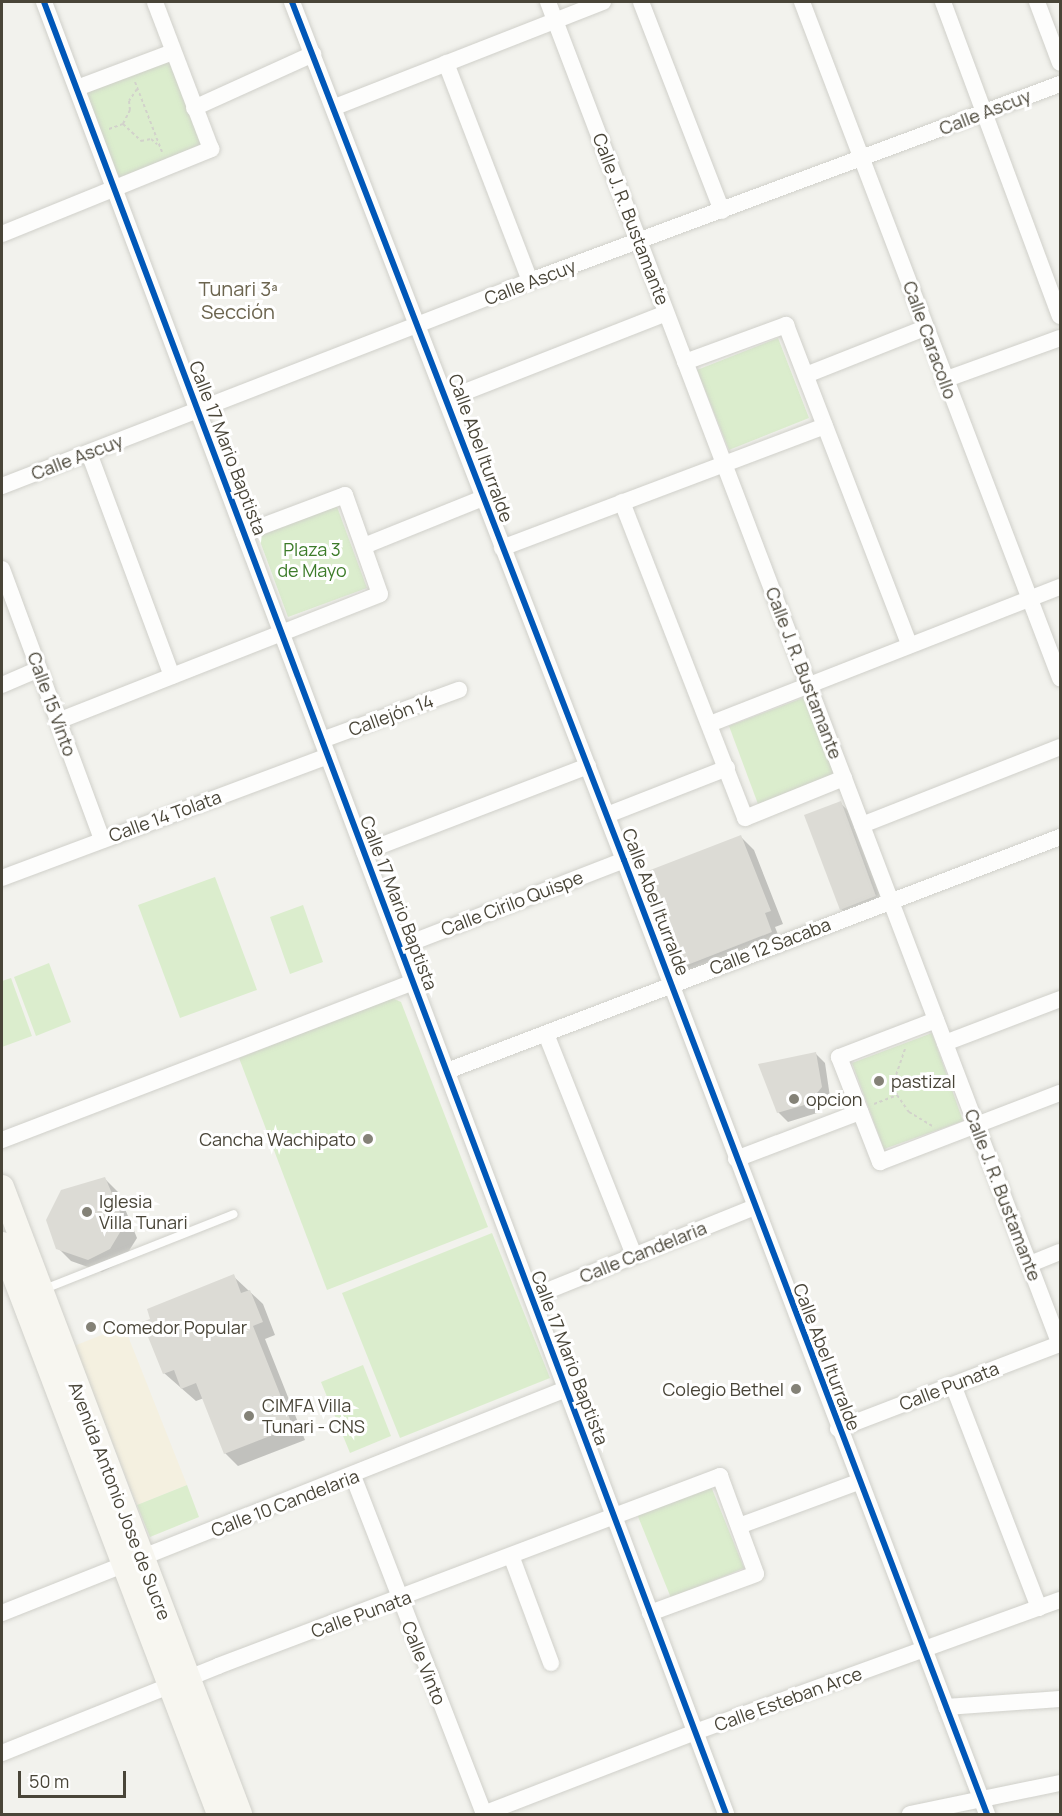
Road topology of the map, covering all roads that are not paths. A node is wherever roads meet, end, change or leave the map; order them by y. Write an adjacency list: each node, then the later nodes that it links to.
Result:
1 (44, 2): 16 (street, Calle 17 Mario Baptista)
2 (154, 2): 11 (street)
3 (292, 2): 12 (street, Calle Abel Iturralde)
4 (548, 2): 10 (street, Calle J. R. Bustamante)
5 (603, 2): 10 (street)
6 (641, 2): 22 (street)
7 (802, 2): 20 (street, Calle Caracollo)
8 (943, 2): 19 (street)
9 (1037, 2): 14 (street)
10 (555, 21): 13 (street); 24 (street, Calle J. R. Bustamante)
11 (173, 52): 16 (street); 18 (street)
12 (313, 54): 17 (street, Calle Abel Iturralde); 18 (street)
13 (446, 63): 17 (street); 25 (street)
14 (1060, 63)
15 (1060, 84): 19 (street, Calle Ascuy)
16 (77, 88): 21 (street, Calle 17 Mario Baptista)
17 (335, 107): 28 (street, Calle Abel Iturralde)
18 (194, 108): 21 (street)
19 (984, 113): 20 (street, Calle Ascuy); 27 (street)
20 (863, 159): 22 (street, Calle Ascuy); 29 (street, Calle Caracollo)
21 (114, 188): 23 (street); 35 (street, Calle 17 Mario Baptista)
22 (722, 211): 24 (street, Calle Ascuy)
23 (2, 234)
24 (639, 240): 25 (street, Calle Ascuy); 26 (street, Calle J. R. Bustamante)
25 (530, 281): 28 (street, Calle Ascuy)
26 (666, 313): 31 (street, Calle J. R. Bustamante); 34 (street)
27 (1060, 316)
28 (418, 325): 34 (street, Calle Abel Iturralde); 35 (street, Calle Ascuy)
29 (925, 328): 32 (street); 33 (street, Calle Caracollo)
30 (1059, 343): 33 (street)
31 (685, 362): 32 (street); 38 (street, Calle J. R. Bustamante)
32 (806, 375): 36 (street)
33 (944, 380): 47 (street, Calle Caracollo)
34 (447, 399): 40 (street, Calle Abel Iturralde)
35 (198, 410): 37 (street, Calle Ascuy); 42 (street, Calle 17 Mario Baptista)
36 (825, 426): 38 (street); 49 (street)
37 (89, 453): 39 (street, Calle Ascuy); 51 (street)
38 (724, 462): 41 (street); 54 (street, Calle J. R. Bustamante)
39 (2, 486)
40 (483, 498): 43 (street); 44 (street, Calle Abel Iturralde)
41 (622, 502): 44 (street); 57 (street)
42 (244, 533): 43 (street); 48 (street, Calle 17 Mario Baptista)
43 (364, 546): 48 (street)
44 (502, 548): 60 (street, Calle Abel Iturralde)
45 (2, 569): 50 (street, Calle 15 Vinto)
46 (1060, 587): 47 (street)
47 (1030, 598): 49 (street); 52 (street, Calle Caracollo)
48 (281, 632): 51 (street); 59 (street, Calle 17 Mario Baptista)
49 (909, 644): 54 (street)
50 (39, 669): 53 (street); 56 (street, Calle 15 Vinto)
51 (172, 676): 56 (street)
52 (1060, 678)
53 (2, 685)
54 (809, 686): 57 (street); 62 (street, Calle J. R. Bustamante)
55 (459, 690): 59 (street, Callejón 14)
56 (58, 721): 66 (street, Calle 15 Vinto)
57 (710, 724): 61 (street)
58 (1060, 747): 64 (street)
59 (325, 748): 66 (street, Calle 14 Tolata); 67 (street, Calle 17 Mario Baptista)
60 (588, 766): 63 (street, Calle Abel Iturralde); 67 (street)
61 (727, 768): 62 (street); 63 (street)
62 (844, 778): 64 (street, Calle J. R. Bustamante)
63 (607, 815): 68 (street, Calle Abel Iturralde)
64 (862, 825): 70 (street, Calle J. R. Bustamante)
65 (1060, 837): 70 (street, Calle 12 Sacaba)
66 (102, 840): 69 (street, Calle 14 Tolata)
67 (364, 852): 71 (street, Calle 17 Mario Baptista)
68 (624, 860): 71 (street, Calle Cirilo Quispe); 73 (street, Calle Abel Iturralde)
69 (2, 878)
70 (890, 899): 73 (street, Calle 12 Sacaba); 75 (street, Calle J. R. Bustamante)
71 (400, 947): 72 (street, Calle 17 Mario Baptista)
72 (413, 982): 78 (street, Calle 17 Mario Baptista); 82 (street)
73 (671, 984): 76 (street, Calle 12 Sacaba); 83 (street, Calle Abel Iturralde)
74 (1060, 999): 77 (street)
75 (936, 1020): 77 (street, Calle J. R. Bustamante); 80 (street)
76 (546, 1034): 78 (street, Calle 12 Sacaba); 89 (street)
77 (945, 1043): 81 (street, Calle J. R. Bustamante)
78 (447, 1071): 92 (street, Calle 17 Mario Baptista)
79 (1060, 1093): 81 (street)
80 (865, 1109): 81 (street); 83 (street)
81 (977, 1126): 90 (street, Calle J. R. Bustamante)
82 (2, 1140)
83 (736, 1159): 85 (street, Calle Abel Iturralde)
84 (2, 1187): 87 (main road, Avenida Antonio Jose de Sucre)
85 (755, 1207): 89 (street, Calle Candelaria); 96 (street, Calle Abel Iturralde)
86 (234, 1214): 91 (lane)
87 (7, 1243): 91 (main road, Avenida Antonio Jose de Sucre)
88 (1060, 1252): 90 (street)
89 (634, 1255): 92 (street, Calle Candelaria)
90 (1030, 1264): 93 (street, Calle J. R. Bustamante)
91 (31, 1294): 102 (main road, Avenida Antonio Jose de Sucre)
92 (532, 1297): 95 (street, Calle 17 Mario Baptista)
93 (1060, 1344): 94 (street, Calle Punata)
94 (953, 1384): 96 (street, Calle Punata); 105 (street)
95 (566, 1389): 97 (street, Calle 10 Candelaria); 99 (street, Calle 17 Mario Baptista)
96 (838, 1429): 98 (street, Calle Abel Iturralde)
97 (353, 1476): 102 (street, Calle 10 Candelaria); 103 (street, Calle Vinto)
98 (858, 1482): 100 (street); 108 (street, Calle Abel Iturralde)
99 (614, 1517): 100 (street, Calle Punata); 101 (street, Calle Punata); 107 (street, Calle 17 Mario Baptista)
100 (739, 1526): 107 (street)
101 (512, 1557): 103 (street, Calle Punata); 109 (street)
102 (133, 1561): 106 (street, Calle 10 Candelaria); 110 (main road, Avenida Antonio Jose de Sucre)
103 (399, 1600): 110 (street, Calle Punata); 117 (street, Calle Vinto)
104 (1060, 1600): 105 (street, Calle Esteban Arce)
105 (1039, 1608): 108 (street, Calle Esteban Arce)
106 (2, 1613)
107 (650, 1613): 113 (street, Calle 17 Mario Baptista)
108 (923, 1651): 112 (street, Calle Abel Iturralde); 113 (street, Calle Esteban Arce)
109 (551, 1663)
110 (180, 1683): 114 (street, Calle Punata); 118 (main road, Avenida Antonio Jose de Sucre); 119 (main road, Avenida Antonio Jose de Sucre)
111 (1060, 1699): 112 (street)
112 (946, 1707): 116 (street, Calle Abel Iturralde)
113 (695, 1732): 117 (street, Calle Esteban Arce); 120 (street, Calle 17 Mario Baptista)
114 (2, 1753)
115 (1060, 1784): 116 (street)
116 (984, 1807): 121 (street)
117 (484, 1814)
118 (219, 1815)
119 (240, 1815)
120 (726, 1815)
121 (910, 1815)

